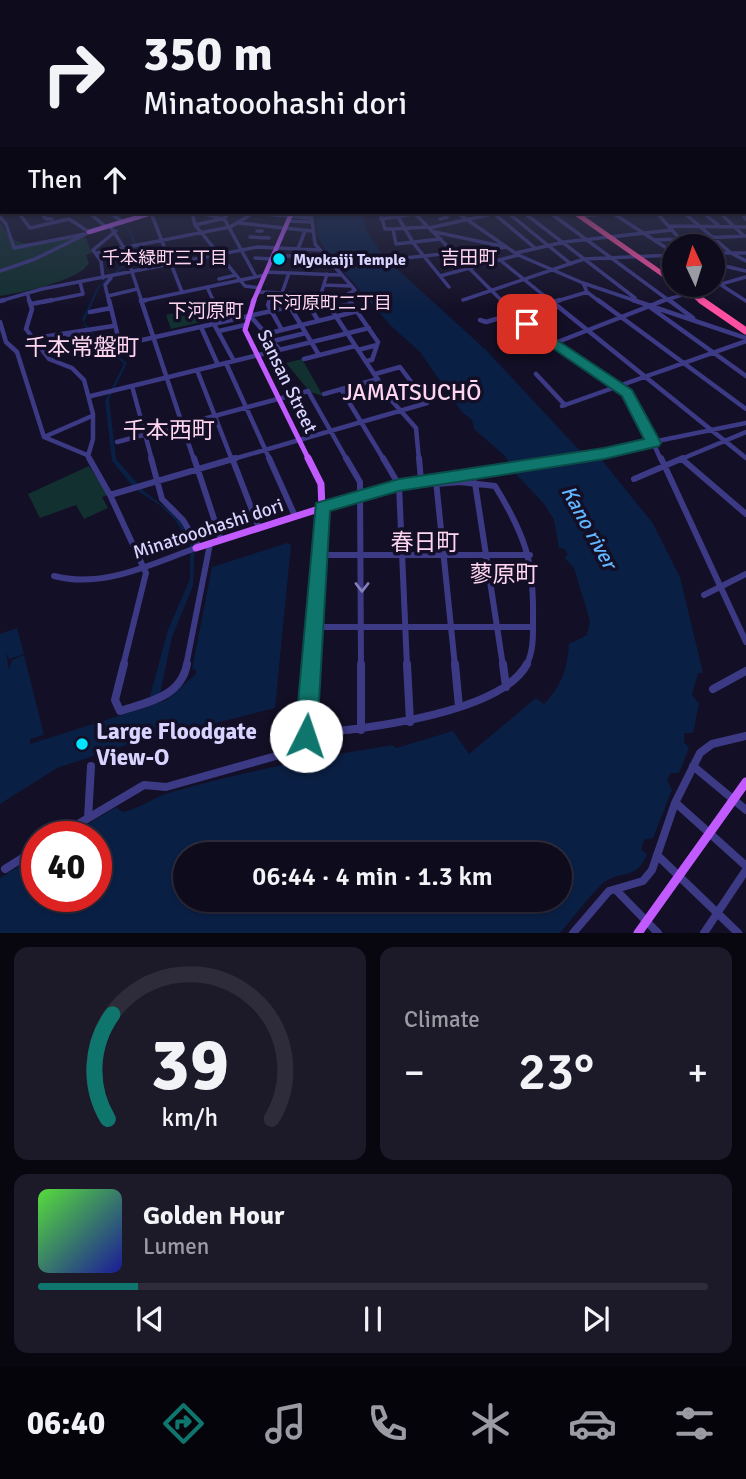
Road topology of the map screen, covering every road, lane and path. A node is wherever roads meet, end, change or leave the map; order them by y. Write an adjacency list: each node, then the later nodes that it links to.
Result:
1 (5, 223): 47 (street)
2 (25, 223): 3 (street)
3 (50, 223)
4 (74, 223): 47 (street)
5 (103, 223): 34 (street)
6 (119, 223): 34 (main road)
7 (154, 223): 61 (street)
8 (203, 223): 30 (street)
9 (225, 223): 37 (street)
10 (239, 223): 37 (street); 49 (street)
11 (267, 223): 49 (street)
12 (287, 223): 38 (main road, Sansan Street)
13 (312, 223): 45 (street)
14 (382, 223): 41 (street)
15 (401, 223): 39 (street)
16 (424, 223): 42 (street)
17 (444, 223): 31 (street)
18 (456, 223): 31 (street)
19 (471, 223): 69 (street)
20 (504, 223): 72 (street)
21 (520, 223): 66 (street)
22 (537, 223): 63 (street)
23 (563, 223): 58 (street)
24 (589, 223): 52 (highway)
25 (628, 223): 46 (street)
26 (665, 223): 40 (street)
27 (695, 223): 32 (street)
28 (715, 223): 33 (street)
29 (730, 223): 35 (street)
30 (195, 225): 48 (street)
31 (446, 225): 42 (street)
32 (698, 225): 33 (street); 40 (street); 51 (street)
33 (718, 225): 35 (street)
34 (108, 226): 44 (street); 47 (main road)
35 (734, 226): 36 (street); 54 (street)
36 (746, 227)
37 (230, 228): 48 (street); 74 (street)
38 (284, 228): 43 (street); 49 (street); 71 (main road, Sansan Street)
39 (404, 228): 41 (street); 42 (street); 62 (street)
40 (670, 228): 46 (street); 50 (street)
41 (393, 229): 62 (street)
42 (430, 229): 57 (street); 69 (street)
43 (305, 230): 45 (street); 64 (street)
44 (116, 231): 70 (street); 80 (street)
45 (312, 231): 65 (street)
46 (642, 232): 52 (street); 59 (street)
47 (87, 233): 106 (street)
48 (201, 233): 61 (street); 84 (street)
49 (260, 233): 53 (street); 55 (street); 68 (street)
50 (675, 234)
51 (708, 234)
52 (608, 236): 58 (street); 89 (highway)
53 (250, 237)
54 (745, 237): 56 (street)
55 (269, 238)
56 (725, 238)
57 (441, 239): 62 (street); 79 (street)
58 (586, 239): 63 (street); 92 (street)
59 (654, 240): 60 (street); 67 (street)
60 (662, 240)
61 (160, 241): 70 (street); 88 (street)
62 (412, 242): 86 (street)
63 (562, 242): 66 (street); 96 (street)
64 (300, 244): 65 (street); 75 (street)
65 (315, 244): 77 (street)
66 (548, 245): 72 (street); 102 (street)
67 (662, 246)
68 (257, 247): 71 (street); 74 (street)
69 (507, 247): 78 (street); 85 (street)
70 (124, 248): 80 (street); 99 (street)
71 (276, 248): 75 (street); 90 (main road, Sansan Street)
72 (536, 248): 85 (street)
73 (725, 248): 82 (street)
74 (242, 250): 84 (street); 116 (street)
75 (298, 250): 76 (street)
76 (310, 250): 77 (street); 91 (street)
77 (320, 250): 94 (street)
78 (480, 251): 79 (street); 100 (street)
79 (456, 252): 86 (street); 104 (street)
80 (97, 253): 118 (street)
81 (725, 253): 82 (street)
82 (731, 253): 83 (street); 98 (street)
83 (746, 253)
84 (219, 254): 101 (street); 113 (street)
85 (517, 254): 97 (street); 105 (street)
86 (423, 255): 95 (street); 117 (street)
87 (662, 255): 89 (street)
88 (167, 256): 99 (street); 101 (street)
89 (637, 256): 92 (street); 112 (highway)
90 (272, 257): 91 (street); 93 (street); 110 (main road, Sansan Street)
91 (308, 257): 94 (street)
92 (611, 257): 96 (street); 147 (street)
93 (254, 258)
94 (325, 258): 114 (street)
95 (405, 258)
96 (584, 259): 102 (street); 153 (street)
97 (500, 260): 100 (street); 122 (street)
98 (746, 261)
99 (129, 262): 108 (street)
100 (492, 262): 104 (street)
101 (170, 264): 108 (street); 136 (street)
102 (572, 264): 105 (street)
103 (725, 266): 107 (street)
104 (471, 268): 117 (street); 135 (street)
105 (556, 270): 122 (street); 124 (street)
106 (0, 271)
107 (746, 271)
108 (132, 272): 115 (street); 132 (street)
109 (289, 273): 110 (street); 111 (street); 140 (street)
110 (265, 274): 116 (street); 134 (main road, Sansan Street)
111 (327, 274): 114 (street); 126 (street)
112 (662, 274)
113 (236, 275): 120 (street); 121 (street)
114 (340, 275): 127 (street)
115 (113, 276): 118 (street); 142 (street)
116 (256, 276): 121 (street)
117 (440, 276): 130 (street)
118 (105, 277): 123 (street)
119 (746, 277): 125 (street)
120 (219, 279)
121 (240, 280): 129 (street); 134 (street)
122 (526, 280): 135 (street); 152 (street)
123 (80, 282): 128 (street); 146 (street)
124 (583, 283): 137 (street); 153 (street)
125 (725, 283)
126 (324, 285): 127 (street); 143 (street)
127 (351, 286): 141 (street)
128 (56, 287): 133 (street); 146 (street)
129 (207, 287): 136 (street); 170 (street)
130 (449, 287)
131 (725, 287): 151 (street)
132 (137, 289): 142 (street); 150 (street)
133 (39, 290): 138 (street)
134 (259, 290): 139 (street); 167 (main road, Sansan Street)
135 (493, 290): 148 (street); 164 (street)
136 (182, 292): 150 (street)
137 (587, 292): 152 (street); 166 (street)
138 (27, 293): 149 (street); 156 (street)
139 (272, 293): 140 (street); 161 (street)
140 (282, 293): 143 (street); 158 (street)
141 (346, 295): 143 (street); 155 (street)
142 (108, 296): 159 (street)
143 (322, 297): 154 (street); 160 (street)
144 (671, 298): 147 (street)
145 (697, 298): 186 (highway)
146 (58, 299): 156 (street)
147 (667, 299): 157 (street); 172 (street)
148 (463, 300)
149 (0, 301)
150 (141, 301): 188 (street)
151 (746, 301)
152 (553, 302): 164 (street); 180 (street)
153 (641, 302): 157 (street)
154 (306, 303): 158 (street); 168 (street)
155 (352, 303): 160 (street); 162 (street)
156 (31, 304): 187 (street)
157 (647, 304): 166 (street); 172 (street); 199 (street)
158 (290, 306): 161 (street); 175 (street)
159 (111, 308): 163 (street); 176 (street)
160 (330, 308): 165 (street)
161 (271, 311): 167 (street); 179 (street)
162 (358, 311): 165 (street); 178 (street)
163 (90, 312)
164 (515, 314): 169 (street); 191 (street)
165 (336, 316): 168 (street); 185 (street)
166 (621, 316): 180 (street); 206 (street)
167 (247, 317): 170 (street); 174 (main road, Sansan Street); 184 (street)
168 (318, 320): 175 (street)
169 (480, 320)
170 (224, 321): 173 (street)
171 (0, 322): 234 (street)
172 (700, 322): 186 (street)
173 (214, 324): 177 (street); 181 (street)
174 (245, 325): 181 (street); 200 (main road, Sansan Street)
175 (301, 325): 179 (street); 182 (street)
176 (113, 326): 183 (street); 192 (street)
177 (201, 327): 188 (street); 207 (street)
178 (369, 328): 185 (street); 193 (street)
179 (282, 330): 184 (street)
180 (587, 330): 191 (street); 213 (street)
181 (219, 331): 203 (street)
182 (306, 333): 189 (street); 190 (street)
183 (67, 334): 187 (street); 194 (street)
184 (266, 334): 189 (street)
185 (347, 334): 190 (street); 196 (street)
186 (746, 336): 199 (street)
187 (36, 338): 219 (street)
188 (154, 338): 192 (street); 211 (street)
189 (273, 341): 197 (street)
190 (311, 342): 197 (street); 201 (street)
191 (555, 343): 198 (street); 215 (street)
192 (120, 345): 195 (street)
193 (377, 345): 196 (street); 204 (street)
194 (77, 347)
195 (111, 347)
196 (357, 348): 201 (street); 204 (street)
197 (280, 350): 200 (street)
198 (522, 352)
199 (712, 353): 206 (street); 210 (street)
200 (256, 355): 203 (street); 220 (main road, Sansan Street)
201 (319, 355): 202 (street)
202 (304, 359)
203 (233, 361): 205 (street)
204 (366, 361): 212 (street)
205 (226, 363): 207 (street); 222 (street)
206 (684, 363): 213 (street); 223 (street)
207 (218, 365): 208 (street)
208 (197, 370): 211 (street); 225 (street)
209 (536, 374): 215 (street)
210 (746, 376)
211 (167, 377): 214 (street); 229 (street)
212 (377, 377): 216 (street); 217 (street); 224 (street)
213 (646, 377): 215 (street); 230 (street)
214 (132, 386): 219 (street); 233 (street)
215 (620, 386): 238 (street)
216 (341, 389): 218 (street); 221 (street)
217 (385, 390): 221 (street); 224 (street)
218 (324, 394)
219 (91, 396): 226 (street)
220 (278, 399): 222 (street); 231 (street); 235 (main road, Sansan Street)
221 (348, 400): 227 (street)
222 (247, 407): 225 (street); 239 (street)
223 (746, 409)
224 (400, 411): 227 (street); 248 (street)
225 (216, 415): 229 (street); 241 (street)
226 (92, 416): 234 (street); 240 (street)
227 (361, 423): 231 (street); 251 (street)
228 (746, 423): 230 (street)
229 (183, 424): 233 (street); 245 (street)
230 (710, 429): 236 (street); 238 (street)
231 (331, 431): 235 (street); 252 (street)
232 (746, 432): 236 (street)
233 (145, 434): 237 (street); 247 (street)
234 (44, 436): 240 (street)
235 (299, 440): 239 (street); 254 (main road, Sansan Street)
236 (725, 441): 242 (street); 243 (street)
237 (117, 442)
238 (653, 443): 244 (street); 249 (street, Minatooohashi dori)
239 (266, 449): 241 (street); 256 (street)
240 (88, 456): 253 (street)
241 (232, 458): 245 (street); 257 (street)
242 (746, 458)
243 (682, 459): 244 (street); 255 (street)
244 (665, 466): 246 (street); 270 (street)
245 (198, 468): 247 (street); 258 (street)
246 (634, 478)
247 (157, 480): 253 (street); 260 (street)
248 (421, 480): 249 (street, Minatooohashi dori); 251 (street, Minatooohashi dori)
249 (436, 481): 250 (street); 264 (street)
250 (475, 483): 265 (street); 266 (street)
251 (399, 485): 252 (street, Minatooohashi dori); 263 (street)
252 (362, 494): 254 (street, Minatooohashi dori); 262 (street)
253 (110, 495): 267 (street)
254 (322, 508): 256 (main road, Minatooohashi dori); 261 (street)
255 (746, 514)
256 (295, 516): 257 (main road, Minatooohashi dori)
257 (259, 527): 258 (main road, Minatooohashi dori)
258 (221, 540): 259 (main road, Minatooohashi dori)
259 (210, 544): 260 (main road, Minatooohashi dori); 267 (street)
260 (195, 549): 267 (street, Minatooohashi dori)
261 (319, 555): 262 (street); 274 (street)
262 (362, 555): 263 (street); 275 (street, one-way to 275)
263 (402, 555): 264 (street); 276 (street)
264 (444, 555): 265 (street); 272 (street)
265 (486, 555): 266 (street); 273 (street)
266 (530, 555): 277 (street)
267 (144, 566): 269 (street, Minatooohashi dori)
268 (745, 575): 270 (street)
269 (54, 576)
270 (720, 587): 271 (street); 278 (street)
271 (704, 595)
272 (450, 626): 273 (street); 276 (street); 282 (street)
273 (498, 626): 277 (street); 280 (street)
274 (314, 627): 275 (street); 285 (street)
275 (362, 627): 276 (street); 284 (street)
276 (405, 627): 283 (street)
277 (533, 627): 280 (street)
278 (746, 641)
279 (746, 671): 281 (street)
280 (506, 687): 282 (street)
281 (713, 689)
282 (458, 707): 283 (street)
283 (410, 722): 284 (street)
284 (361, 730): 285 (street)
285 (306, 736): 293 (street)
286 (746, 736): 287 (street)
287 (693, 765): 290 (street); 291 (street)
288 (91, 766): 293 (street)
289 (746, 782): 290 (main road)
290 (733, 799): 292 (street); 295 (main road)
291 (677, 804): 295 (street); 296 (street)
292 (746, 810)
293 (88, 818): 294 (street)
294 (83, 821)
295 (709, 833): 298 (street); 300 (main road)
296 (657, 855): 300 (street); 301 (street)
297 (21, 859): 299 (street)
298 (746, 868): 302 (street)
299 (5, 869)
300 (680, 877): 302 (street); 303 (main road)
301 (616, 890): 303 (street); 304 (street)
302 (717, 913): 307 (street); 308 (street)
303 (647, 921): 305 (main road); 306 (street)
304 (573, 933)
305 (638, 933)
306 (658, 933)
307 (704, 933)
308 (738, 933)

